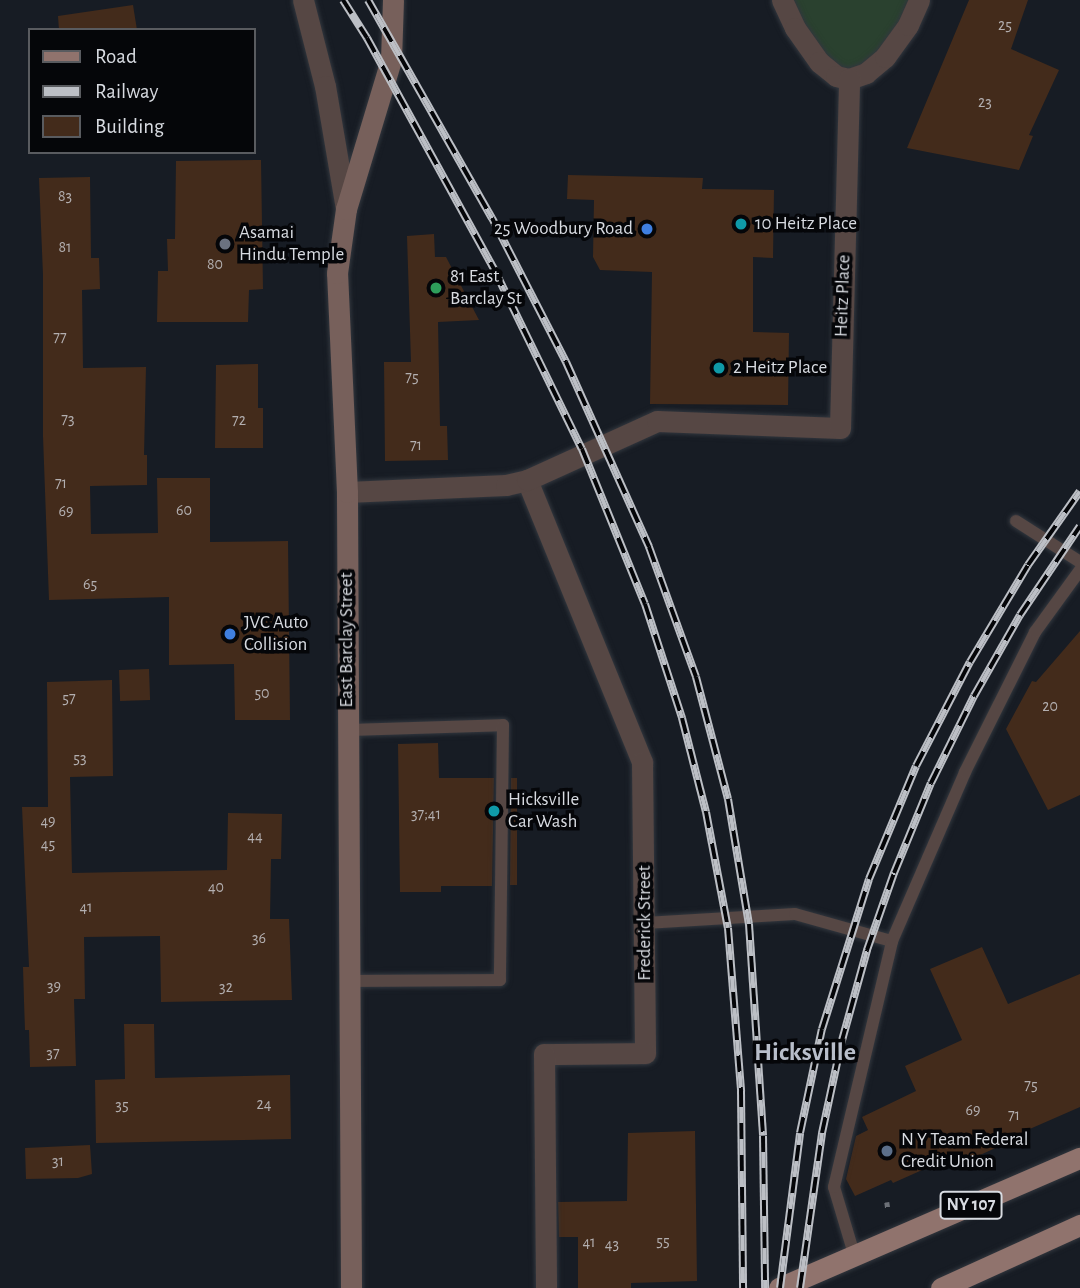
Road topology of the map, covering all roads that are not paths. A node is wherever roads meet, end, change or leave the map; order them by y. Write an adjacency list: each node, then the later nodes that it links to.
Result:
1 (303, 0): 6 (street)
2 (393, 0): 6 (main road, East Barclay Street)
3 (782, 0): 5 (street)
4 (919, 0): 5 (street)
5 (849, 79): 7 (street, Heitz Place)
6 (346, 209): 8 (main road, East Barclay Street)
7 (527, 480): 8 (street); 13 (street, Frederick Street)
8 (347, 492): 12 (main road, East Barclay Street)
9 (1016, 521): 10 (lane)
10 (1080, 562)
11 (1080, 570): 14 (lane)
12 (348, 730): 15 (main road, East Barclay Street); 15 (lane)
13 (645, 923): 14 (lane); 20 (street, Frederick Street)
14 (892, 941): 18 (lane)
15 (350, 981): 19 (main road, East Barclay Street)
16 (1080, 1158): 18 (main road, NY 107)
17 (1080, 1225): 22 (main road)
18 (854, 1255): 21 (main road, NY 107)
19 (351, 1288)
20 (546, 1288)
21 (779, 1288)
22 (941, 1288)

